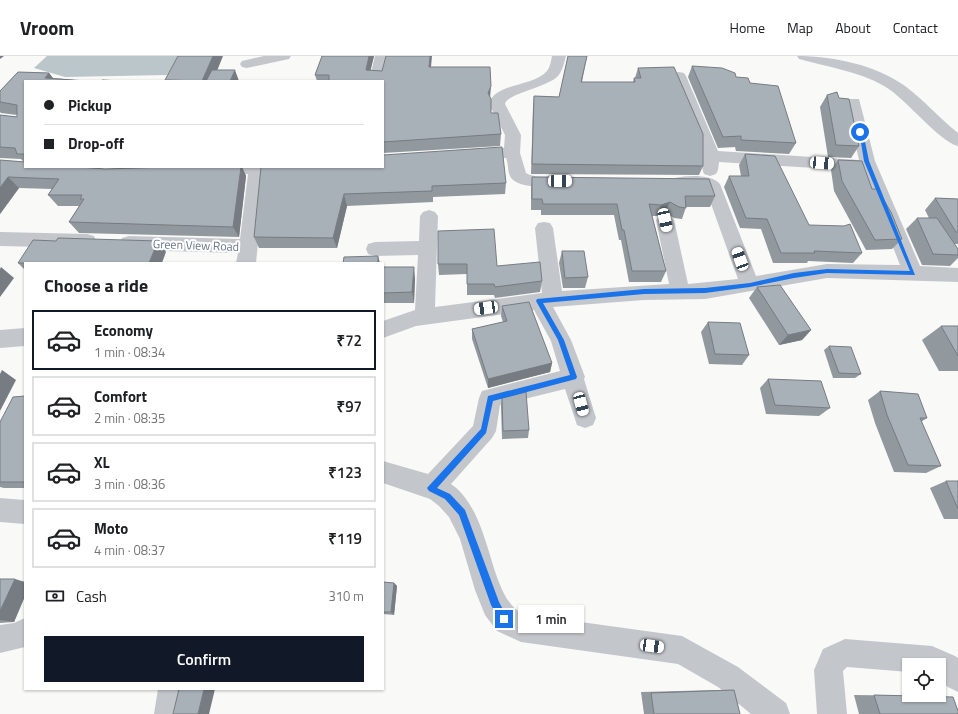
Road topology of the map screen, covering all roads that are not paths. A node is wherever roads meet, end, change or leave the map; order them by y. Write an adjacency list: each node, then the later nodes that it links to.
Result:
1 (284, 56): 5 (street)
2 (382, 56): 7 (street)
3 (559, 56): 10 (street)
4 (804, 56): 9 (street)
5 (247, 65)
6 (679, 76): 12 (street)
7 (376, 80)
8 (854, 102): 13 (street)
9 (958, 141)
10 (512, 153): 11 (street); 16 (street)
11 (456, 154)
12 (711, 156): 13 (street); 18 (street)
13 (869, 166): 26 (street)
14 (257, 168): 15 (street); 25 (street)
15 (194, 170)
16 (577, 181)
17 (661, 182): 18 (street)
18 (710, 184): 28 (street)
19 (429, 216): 23 (street)
20 (665, 220): 29 (street)
21 (544, 228): 30 (street)
22 (0, 239): 25 (street, Green View Road)
23 (428, 248): 24 (street); 31 (street)
24 (375, 249)
25 (247, 255)
26 (913, 273): 27 (street); 28 (street)
27 (958, 275)
28 (750, 285): 29 (street)
29 (680, 291): 30 (street)
30 (546, 300): 31 (street); 35 (street)
31 (425, 316): 32 (street)
32 (384, 330)
33 (24, 337): 34 (street)
34 (0, 339)
35 (574, 377): 36 (street); 38 (street)
36 (585, 418)
37 (384, 472): 38 (street)
38 (431, 488): 46 (street)
39 (0, 510): 40 (street)
40 (24, 512)
41 (24, 633): 42 (street)
42 (0, 639)
43 (958, 677): 47 (street)
44 (173, 690): 45 (street)
45 (169, 714)
46 (775, 714)
47 (832, 714)

